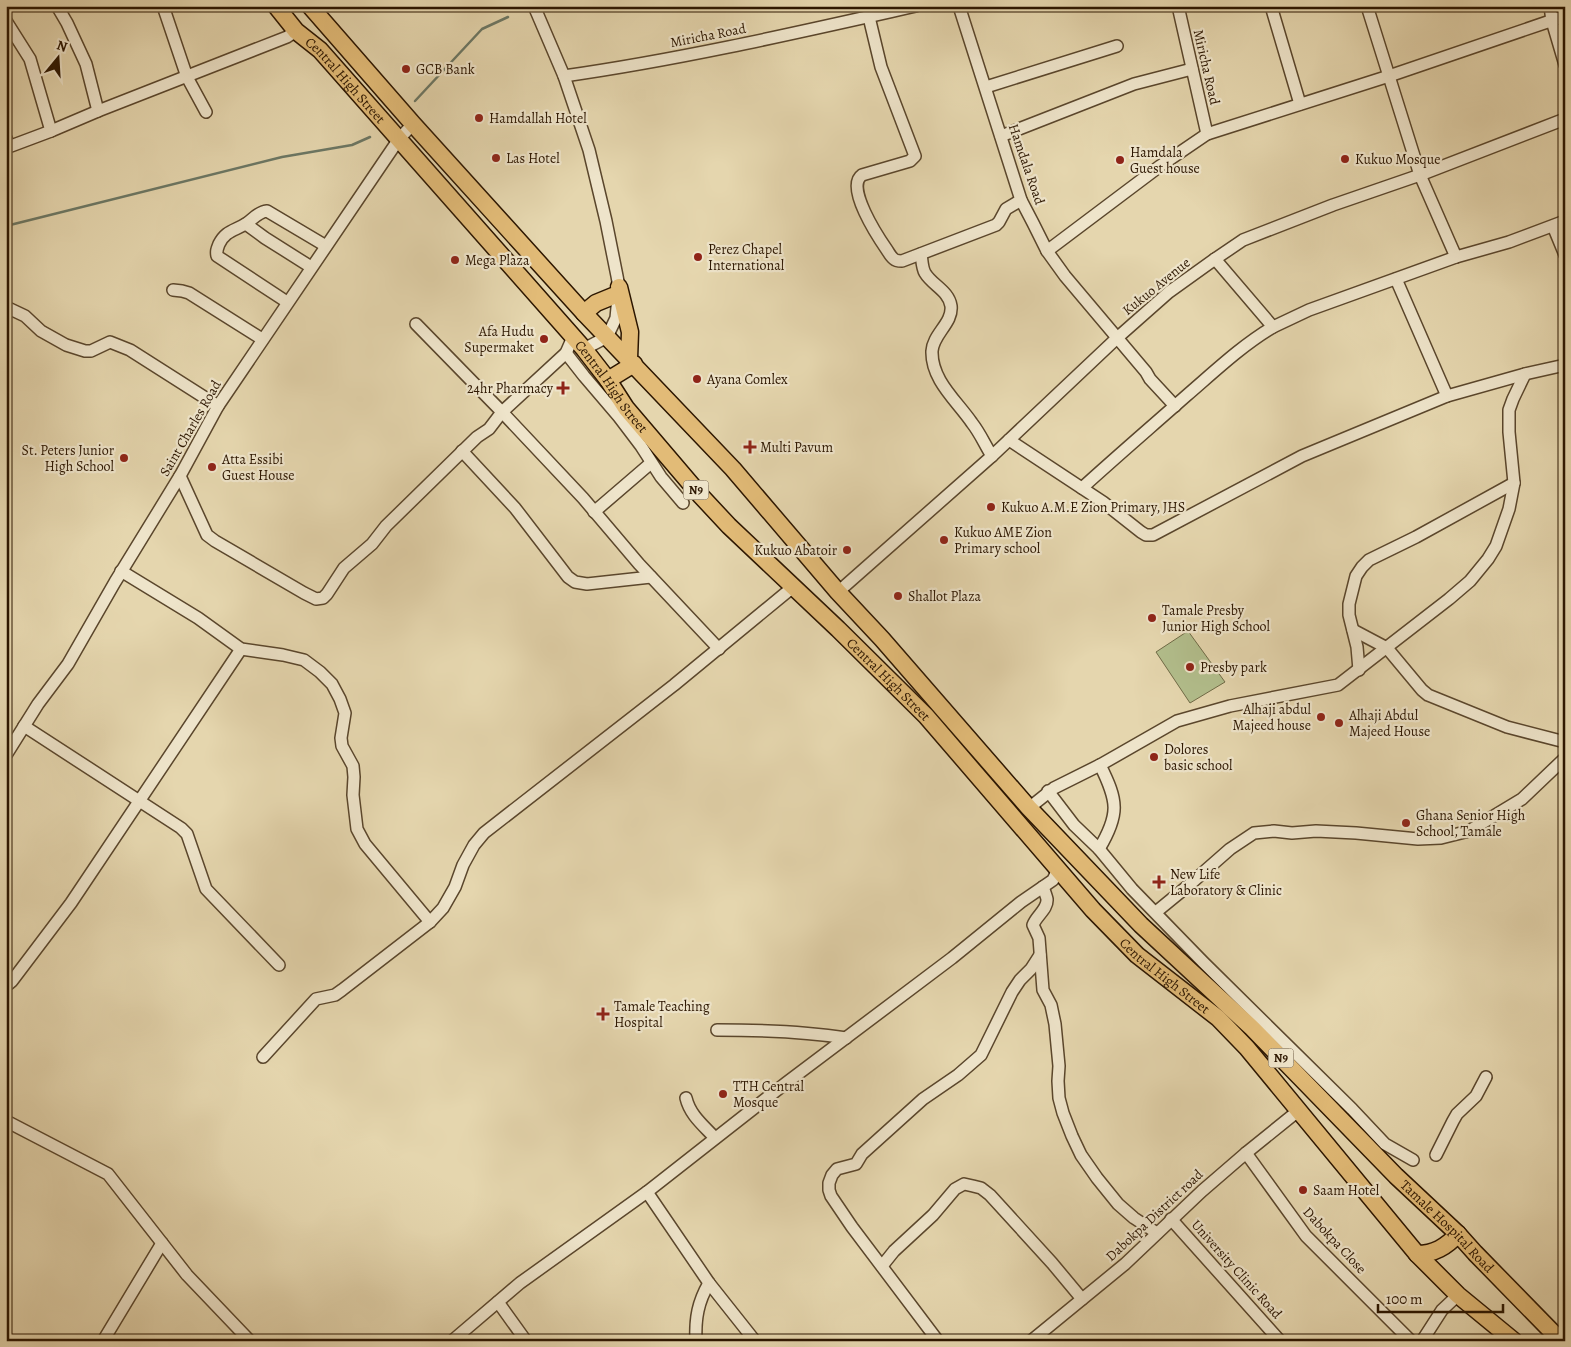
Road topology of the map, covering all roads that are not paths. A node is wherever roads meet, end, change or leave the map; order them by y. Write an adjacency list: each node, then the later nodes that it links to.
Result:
1 (57, 6): 25 (street)
2 (163, 6): 22 (street)
3 (276, 6): 16 (highway, Central High Street / N9)
4 (310, 6): 28 (highway, Central High Street / N9)
5 (534, 6): 20 (street)
6 (916, 6): 13 (street, Miricha Road)
7 (959, 6): 23 (street, Hamdala Road)
8 (1178, 6): 19 (street, Miricha Road)
9 (1271, 6): 24 (street)
10 (1367, 6): 21 (street)
11 (1550, 6): 14 (street)
12 (1565, 16): 14 (street)
13 (869, 17): 20 (street, Miricha Road); 41 (street)
14 (1552, 21): 18 (street); 21 (street)
15 (6, 22): 29 (street)
16 (296, 32): 22 (street); 33 (highway, Central High Street / N9)
17 (1117, 46): 23 (street)
18 (1565, 65)
19 (1192, 68): 30 (street, Miricha Road); 31 (street)
20 (564, 76): 48 (street)
21 (1389, 76): 24 (street); 34 (street)
22 (187, 77): 25 (street); 26 (street)
23 (986, 87): 31 (street, Hamdala Road)
24 (1300, 104): 30 (street)
25 (98, 111): 29 (street)
26 (206, 112)
27 (1565, 119): 34 (street, Kukuo Avenue)
28 (413, 124): 33 (street, Saint Charles Road); 51 (highway, Central High Street / N9)
29 (52, 131): 32 (street)
30 (1207, 134): 40 (street)
31 (1001, 136): 35 (street, Hamdala Road)
32 (6, 138)
33 (399, 139): 39 (street, Saint Charles Road); 55 (highway, Central High Street / N9)
34 (1420, 175): 43 (street); 44 (street, Kukuo Avenue)
35 (1021, 200): 40 (street, Hamdala Road); 41 (street)
36 (1565, 221): 38 (street)
37 (246, 224): 39 (street); 45 (street); 49 (street)
38 (1553, 226): 42 (street); 43 (street)
39 (326, 246): 45 (street, Saint Charles Road)
40 (1046, 251): 56 (street, Hamdala Road)
41 (921, 254): 70 (street)
42 (1565, 255)
43 (1456, 257): 46 (street)
44 (1214, 259): 53 (street); 56 (street, Kukuo Avenue)
45 (311, 267): 49 (street, Saint Charles Road)
46 (1396, 279): 53 (street); 64 (street)
47 (173, 290): 57 (street)
48 (618, 291): 51 (highway); 54 (street); 60 (highway)
49 (287, 302): 57 (street, Saint Charles Road)
50 (6, 307): 65 (street)
51 (584, 313): 54 (highway, Central High Street / N9)
52 (416, 324): 67 (street)
53 (1273, 327): 66 (street)
54 (607, 336): 58 (street); 60 (highway, Central High Street / N9)
55 (573, 337): 58 (highway, Central High Street / N9); 59 (street)
56 (1117, 338): 66 (street, Hamdala Road); 68 (street, Kukuo Avenue)
57 (262, 339): 65 (street, Saint Charles Road)
58 (584, 349): 63 (highway, Central High Street / N9)
59 (566, 353): 67 (street); 71 (street)
60 (631, 361): 63 (highway); 80 (highway, Central High Street / N9)
61 (1565, 365): 62 (street)
62 (1525, 374): 64 (street); 73 (street)
63 (608, 380): 79 (highway, Central High Street / N9)
64 (1447, 396): 74 (street)
65 (218, 406): 72 (street, Saint Charles Road)
66 (1175, 406): 74 (street)
67 (502, 412): 69 (street); 76 (street)
68 (1009, 440): 70 (street, Kukuo Avenue); 74 (street)
69 (462, 451): 72 (street); 78 (street)
70 (992, 456): 80 (street, Kukuo Avenue)
71 (651, 463): 75 (street); 76 (street)
72 (180, 476): 77 (street, Saint Charles Road)
73 (1514, 483): 81 (street); 82 (street)
74 (1082, 488)
75 (683, 503)
76 (594, 512): 78 (street)
77 (121, 571): 83 (street); 86 (street, Saint Charles Road)
78 (651, 577): 84 (street)
79 (793, 587): 84 (street); 95 (highway, Central High Street / N9)
80 (838, 592): 93 (highway, Central High Street / N9)
81 (1353, 630): 82 (street); 85 (street)
82 (1387, 648): 85 (street); 87 (street)
83 (241, 649): 92 (street); 100 (street)
84 (719, 649): 100 (street)
85 (1359, 670): 90 (street)
86 (24, 726): 88 (street, Saint Charles Road); 92 (street)
87 (1565, 742)
88 (6, 755)
89 (1565, 758): 99 (street)
90 (1100, 765): 91 (street); 94 (street)
91 (1048, 792): 93 (street); 94 (street)
92 (141, 801): 104 (street); 105 (street)
93 (1029, 808): 98 (highway, Central High Street / N9)
94 (1099, 849): 97 (street)
95 (1058, 869): 96 (street); 103 (highway, Central High Street / N9)
96 (1043, 887): 102 (street); 107 (street)
97 (1132, 889): 98 (street); 99 (street)
98 (1118, 901): 101 (highway, Central High Street / N9)
99 (1156, 912): 116 (street)
100 (430, 922): 108 (street)
101 (1161, 944): 103 (highway); 117 (highway, Central High Street / N9)
102 (1040, 955): 120 (street); 124 (street)
103 (1137, 955): 111 (highway, Central High Street / N9)
104 (279, 965)
105 (6, 986)
106 (717, 1030): 107 (street)
107 (846, 1038): 113 (street)
108 (263, 1057)
109 (1486, 1077): 115 (street)
110 (686, 1098): 113 (street)
111 (1298, 1111): 114 (street, Dabokpa District road); 123 (highway, Central High Street / N9)
112 (6, 1122): 122 (street)
113 (715, 1138): 118 (street)
114 (1246, 1153): 119 (street, Dabokpa District road); 138 (street, Dabokpa Close)
115 (1436, 1155)
116 (1413, 1160)
117 (1396, 1176): 121 (highway, Tamale Hospital Road / N9)
118 (646, 1192): 125 (street); 128 (street)
119 (1171, 1219): 120 (street, Dabokpa District road); 137 (street, University Clinic Road)
120 (1157, 1233): 127 (street, Dabokpa District road)
121 (1458, 1234): 123 (highway); 141 (highway, Tamale Hospital Road / N9)
122 (162, 1243): 129 (street); 130 (street)
123 (1417, 1254): 126 (highway, Central High Street / N9)
124 (882, 1266): 127 (street); 135 (street)
125 (709, 1282): 133 (street); 134 (street)
126 (1458, 1295): 139 (street); 140 (highway, Central High Street / N9)
127 (1082, 1299): 136 (street, Dabokpa District road)
128 (498, 1302): 131 (street); 132 (street)
129 (103, 1341)
130 (250, 1341)
131 (452, 1341)
132 (526, 1341)
133 (696, 1341)
134 (755, 1341)
135 (938, 1341)
136 (1031, 1341)
137 (1280, 1341)
138 (1411, 1341)
139 (1422, 1341)
140 (1514, 1341)
141 (1561, 1341)

